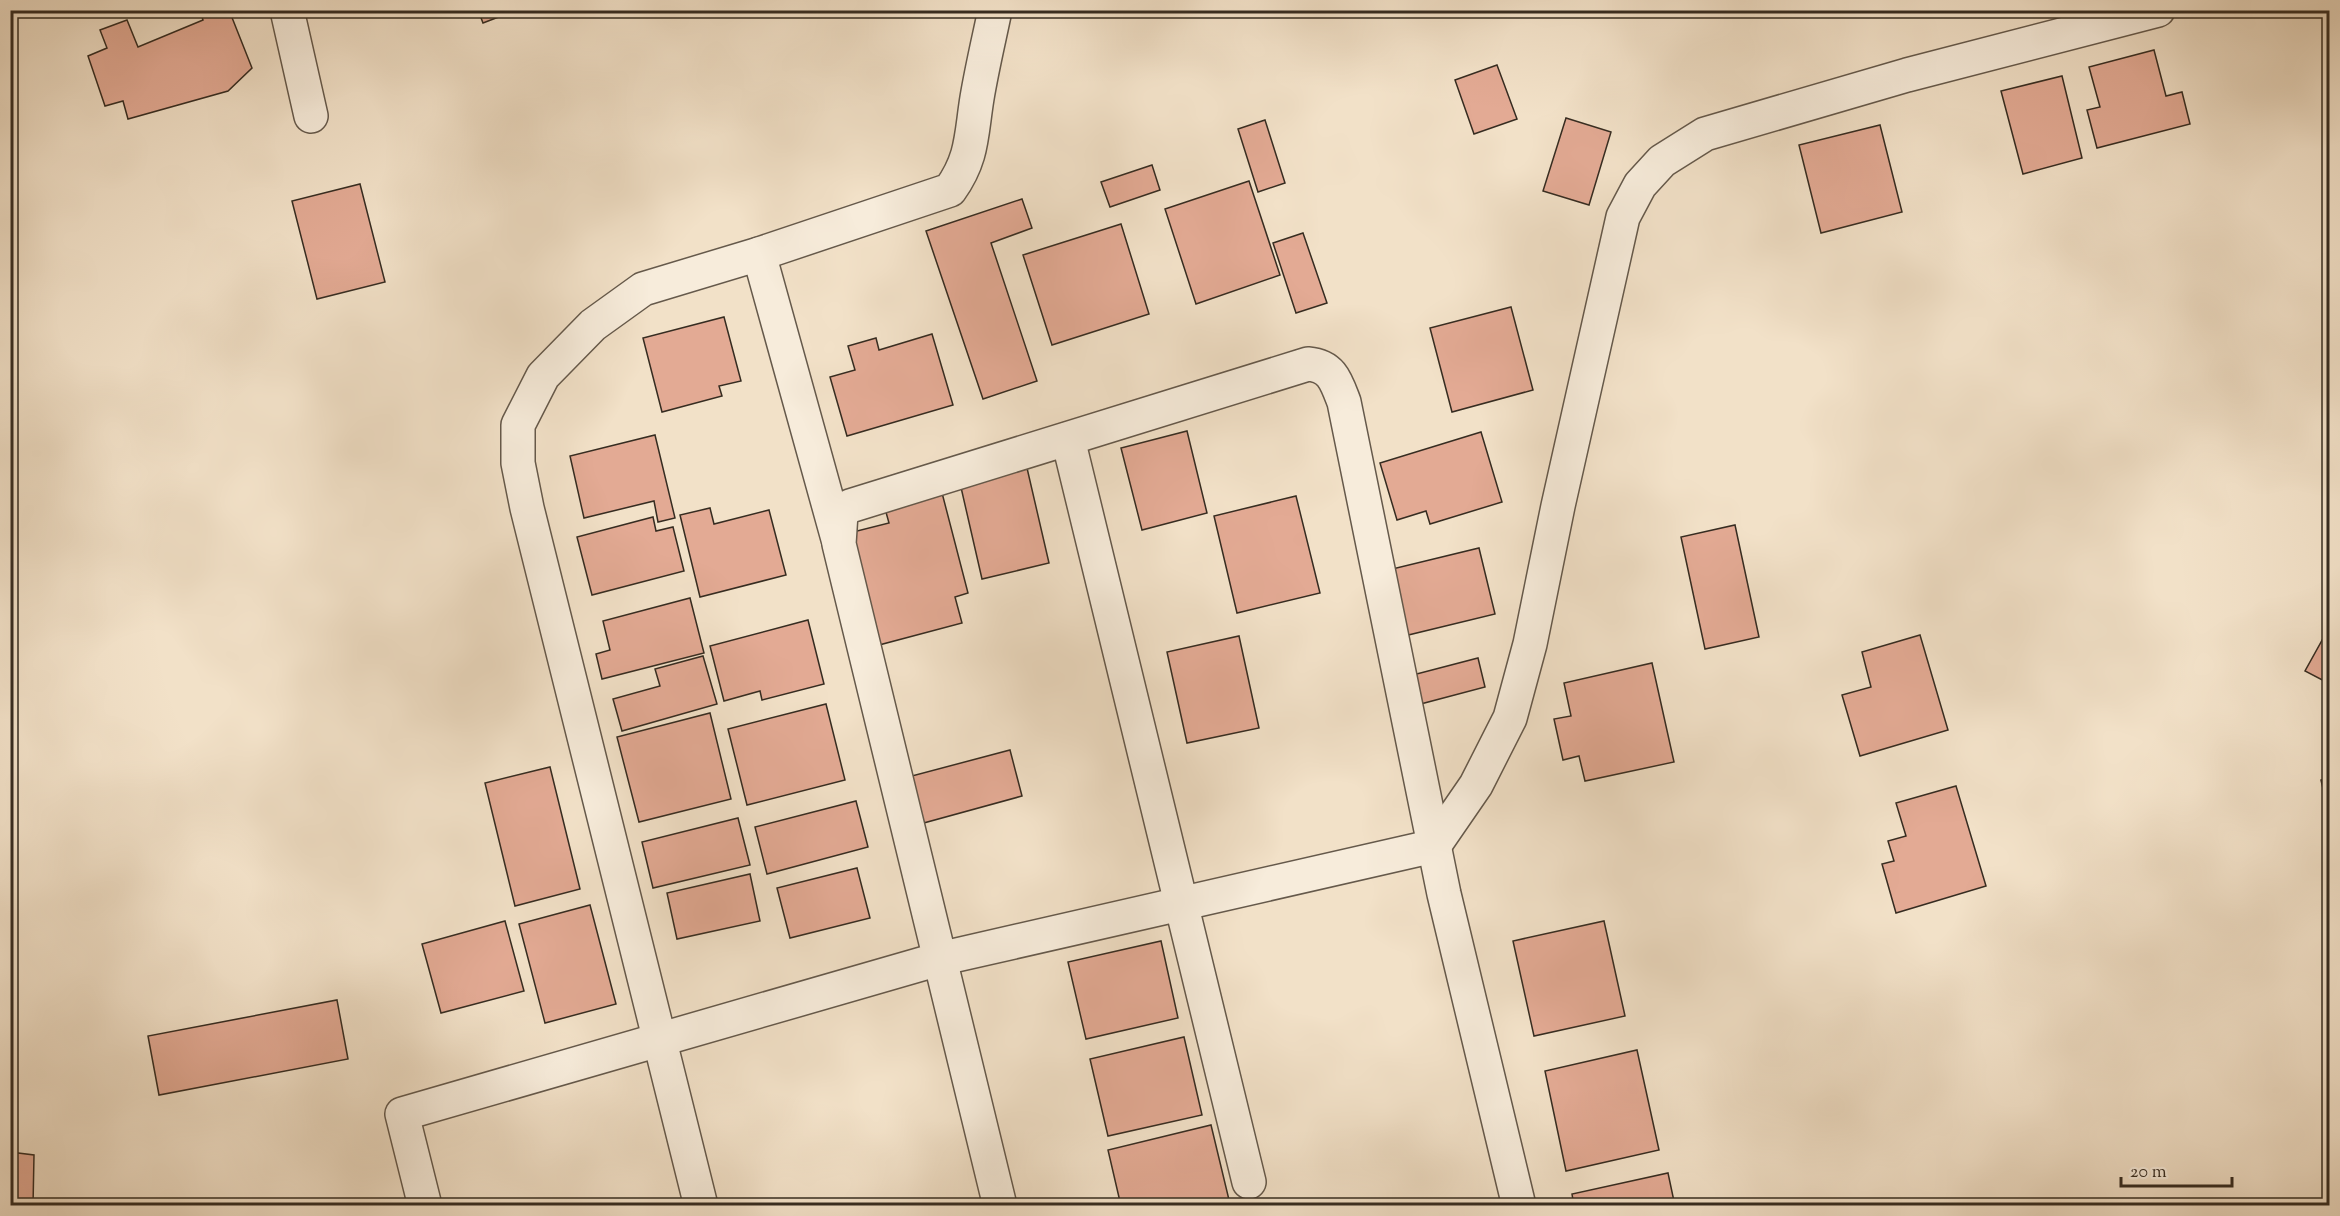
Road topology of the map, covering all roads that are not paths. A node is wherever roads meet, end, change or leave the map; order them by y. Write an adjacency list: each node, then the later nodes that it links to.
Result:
1 (288, 10): 4 (street)
2 (995, 10): 5 (street)
3 (2158, 10): 8 (street)
4 (311, 116)
5 (759, 254): 7 (street); 11 (street)
6 (1068, 439): 7 (street); 8 (street); 9 (street)
7 (839, 544): 10 (street)
8 (1434, 846): 9 (street); 16 (street)
9 (1183, 904): 10 (street); 12 (street)
10 (939, 959): 11 (street); 15 (street)
11 (659, 1040): 13 (street); 14 (street)
12 (1249, 1182)
13 (424, 1206)
14 (701, 1206)
15 (1000, 1206)
16 (1519, 1206)

